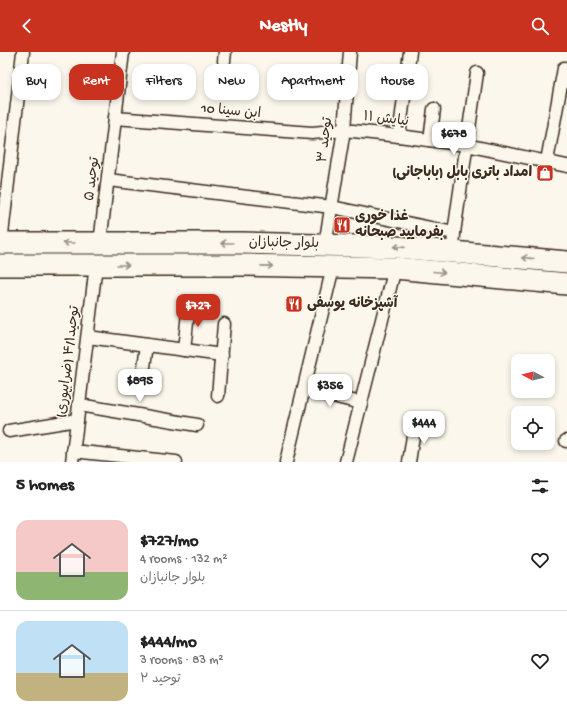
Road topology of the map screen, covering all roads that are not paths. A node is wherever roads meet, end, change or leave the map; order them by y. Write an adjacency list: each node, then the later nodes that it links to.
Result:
1 (23, 52): 18 (street)
2 (123, 52): 8 (street, توحید ۵)
3 (350, 52): 9 (street, توحید ۳)
4 (410, 52): 10 (street)
5 (564, 68): 13 (street)
6 (477, 73): 12 (street)
7 (434, 109): 11 (street)
8 (115, 118): 9 (street, ابن سینا 10); 15 (street, توحید ۵)
9 (344, 130): 10 (street, نیایش ۱۱); 16 (street, توحید ۳)
10 (399, 136): 11 (street, نیایش ۱۱)
11 (430, 140): 12 (street, نیایش ۱۱)
12 (466, 145): 13 (street, نیایش ۱۱); 17 (street)
13 (547, 160): 14 (street, نیایش ۱۱)
14 (567, 166)
15 (108, 180): 16 (street); 19 (street, توحید ۵)
16 (332, 207): 17 (street); 20 (street, توحید ۳)
17 (454, 242): 20 (highway, بلوار جانبازان, one-way to 20); 21 (highway, بلوار جانبازان, one-way to 17)
18 (0, 243): 19 (highway, بلوار جانبازان, one-way to 18)
19 (100, 243): 20 (highway, بلوار جانبازان, one-way to 19)
20 (325, 245)
21 (567, 262)
22 (0, 265): 23 (highway, بلوار جانبازان)
23 (96, 265): 24 (highway, بلوار جانبازان, one-way to 24); 29 (street, توحید۴/۱ (ضرابپوری))
24 (333, 267): 25 (highway, بلوار جانبازان); 34 (street)
25 (395, 268): 26 (highway, بلوار جانبازان, one-way to 26); 36 (street)
26 (567, 284)
27 (189, 304): 31 (street)
28 (224, 324): 32 (street)
29 (88, 337): 30 (street); 37 (street, توحید۴/۱ (ضرابپوری))
30 (147, 345): 31 (street); 33 (street)
31 (184, 350): 32 (street)
32 (222, 355): 35 (street)
33 (141, 389)
34 (304, 389): 36 (street); 44 (street)
35 (218, 396)
36 (361, 403): 45 (street)
37 (79, 405): 38 (street, توحید۴/۱ (ضرابپوری)); 40 (street)
38 (77, 420): 41 (street); 42 (street, توحید۴/۱ (ضرابپوری))
39 (415, 424): 46 (street)
40 (197, 425)
41 (9, 431)
42 (73, 457): 43 (street)
43 (176, 462)
44 (286, 462)
45 (346, 462)
46 (409, 462)

